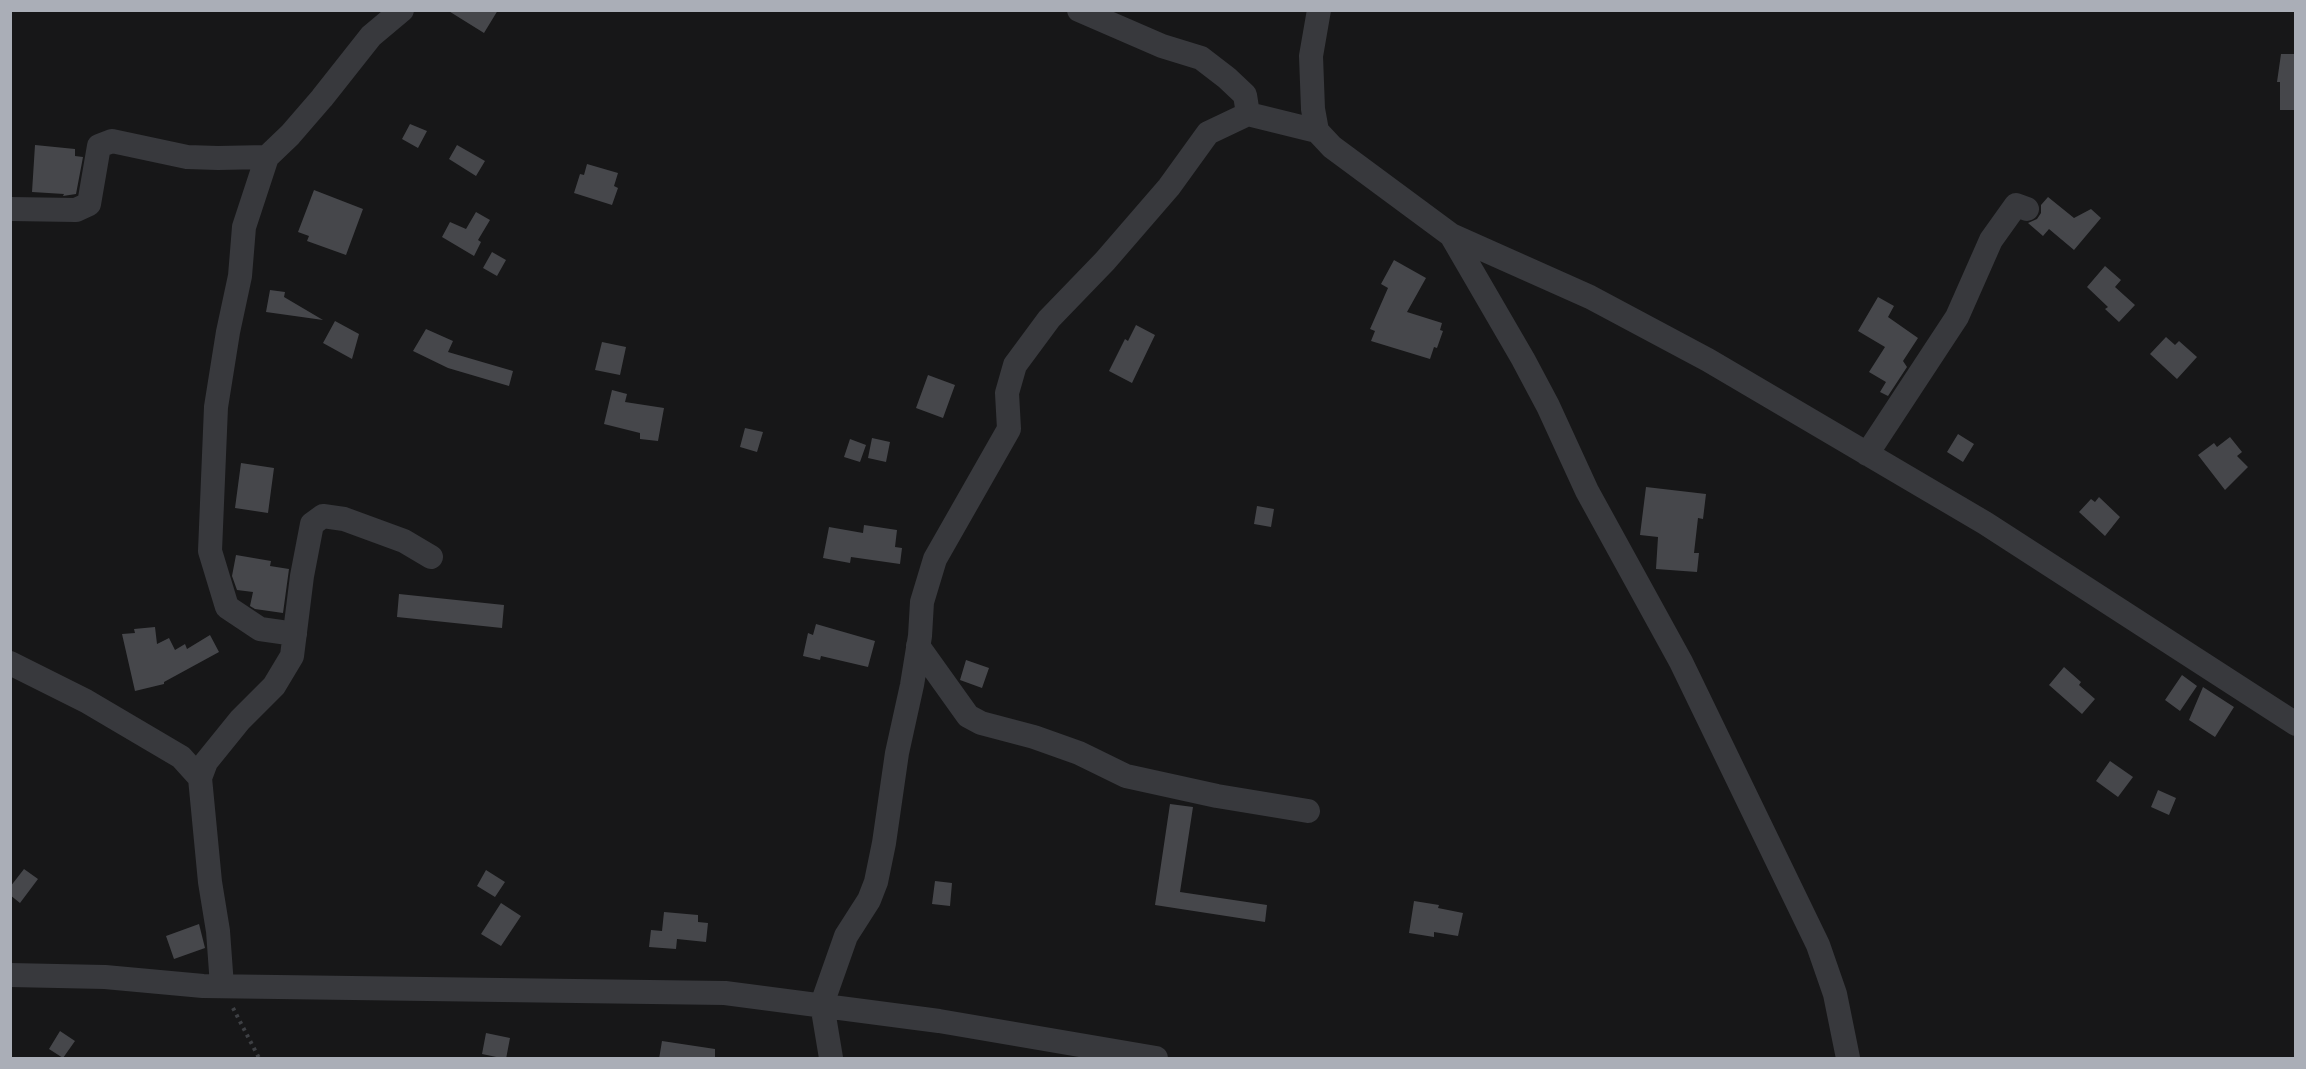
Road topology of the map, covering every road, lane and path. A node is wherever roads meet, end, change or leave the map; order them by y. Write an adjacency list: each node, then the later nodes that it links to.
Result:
1 (402, 10): 6 (street)
2 (1079, 10): 4 (street)
3 (1319, 10): 5 (street)
4 (1248, 114): 5 (street); 13 (street)
5 (1317, 131): 9 (street)
6 (267, 157): 7 (street); 12 (street)
7 (10, 209)
8 (2027, 209): 10 (street)
9 (1452, 235): 10 (street); 24 (street)
10 (1867, 454): 15 (street)
11 (431, 557): 12 (street)
12 (295, 634): 16 (street)
13 (918, 646): 17 (street); 20 (street)
14 (10, 663): 16 (street)
15 (2295, 724)
16 (200, 778): 19 (street)
17 (1308, 811)
18 (10, 975): 19 (street)
19 (222, 986): 20 (street); 21 (path)
20 (822, 1004): 22 (street); 23 (street)
21 (259, 1059)
22 (831, 1059)
23 (1156, 1059)
24 (1848, 1059)

